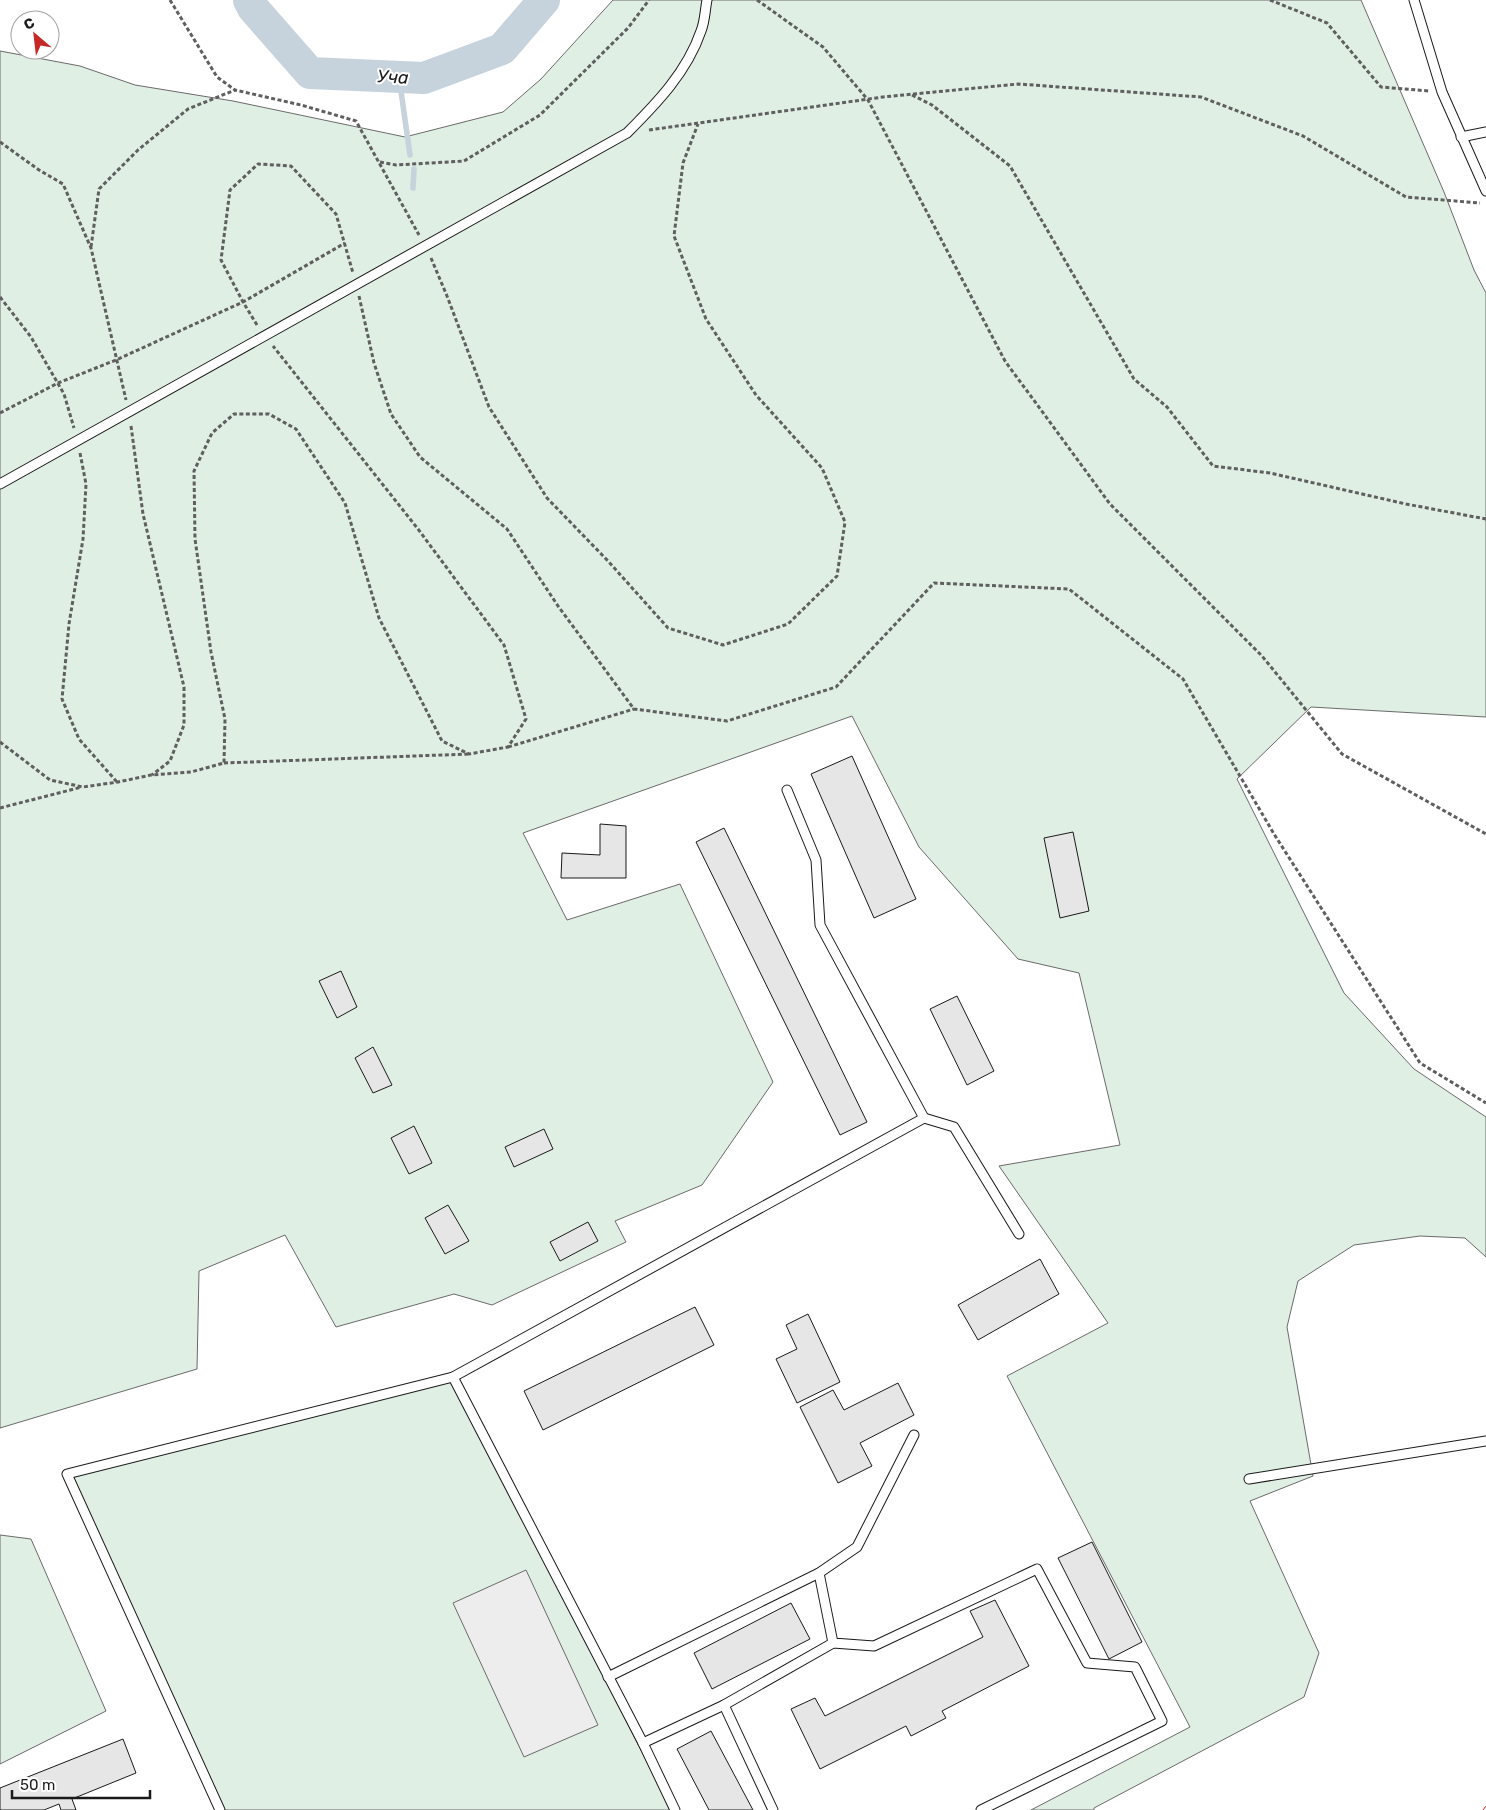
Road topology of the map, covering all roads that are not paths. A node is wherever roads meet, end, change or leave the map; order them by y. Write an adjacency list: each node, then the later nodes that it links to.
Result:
1 (707, 0): 6 (lane)
2 (1414, 0): 4 (lane)
3 (1486, 132): 4 (lane)
4 (1461, 137): 5 (lane)
5 (1486, 191)
6 (0, 484)
7 (787, 790): 8 (lane)
8 (924, 1118): 9 (lane); 10 (lane)
9 (1019, 1234)
10 (452, 1377): 16 (lane); 19 (lane)
11 (914, 1435): 14 (lane)
12 (1486, 1441): 13 (lane)
13 (1249, 1479)
14 (819, 1573): 15 (lane); 16 (lane)
15 (833, 1643): 17 (lane); 22 (lane)
16 (608, 1677): 18 (lane)
17 (724, 1705): 18 (lane); 21 (lane)
18 (643, 1743): 20 (lane)
19 (220, 1810)
20 (675, 1810)
21 (773, 1810)
22 (981, 1810)

